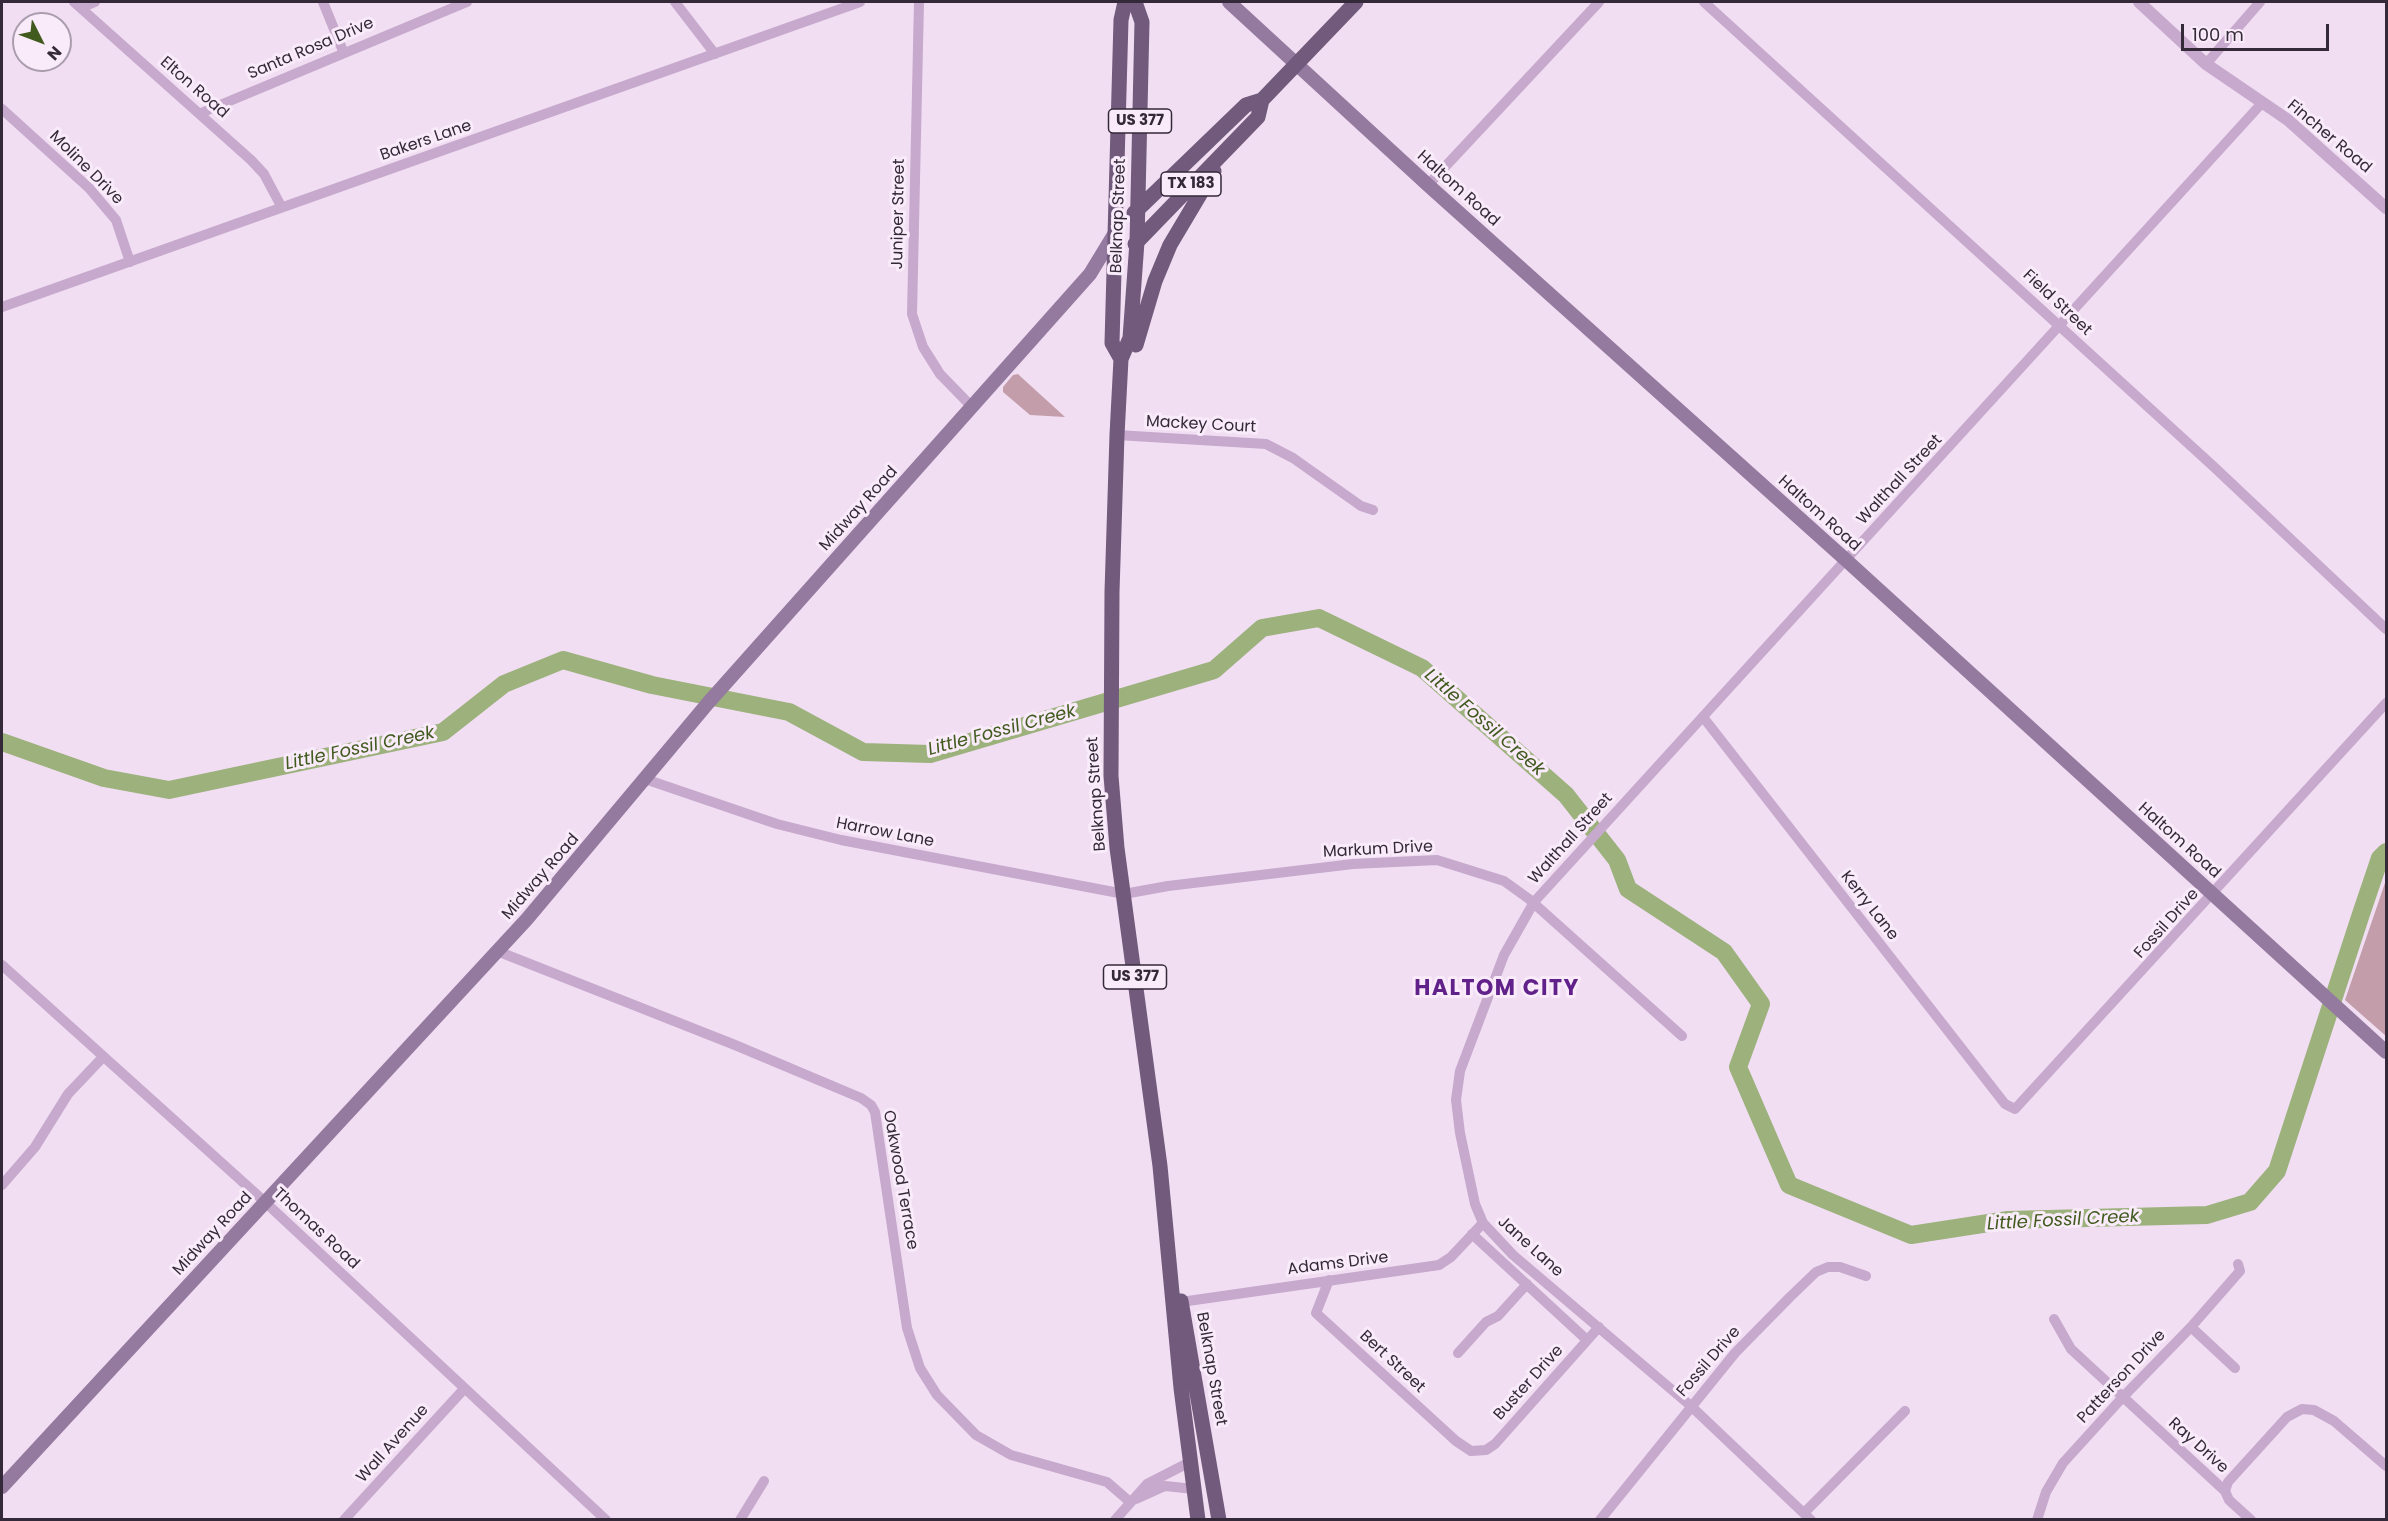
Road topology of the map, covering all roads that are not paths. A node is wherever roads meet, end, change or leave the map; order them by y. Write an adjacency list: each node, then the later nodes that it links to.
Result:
1 (95, 2): 15 (street)
2 (323, 2): 16 (street)
3 (465, 2): 16 (street, Santa Rosa Drive)
4 (675, 2): 17 (street)
5 (860, 2): 17 (street, Bakers Lane)
6 (919, 2): 42 (street, Juniper Street)
7 (1125, 2): 33 (main road, Belknap Street / US 377)
8 (1135, 2): 26 (main road, Belknap Street / US 377)
9 (1229, 2): 19 (main road, Haltom Road)
10 (1356, 2): 19 (main road, TX 183)
11 (1599, 2): 29 (street)
12 (1704, 2): 39 (street, Field Street)
13 (2139, 2): 18 (street, Fincher Road)
14 (2260, 2): 18 (street)
15 (78, 4): 23 (street, Elton Road)
16 (343, 51): 23 (street, Santa Rosa Drive)
17 (715, 54): 30 (street, Bakers Lane)
18 (2206, 64): 21 (street, Fincher Road)
19 (1297, 65): 20 (main road, TX 183); 29 (main road, Haltom Road)
20 (1262, 100): 24 (main road, TX 183); 25 (main road, TX 183)
21 (2262, 103): 31 (street, Fincher Road); 39 (street, Walthall Street)
22 (2, 109): 35 (street, Moline Drive)
23 (201, 113): 30 (street, Elton Road)
24 (1246, 128): 28 (main road, TX 183); 41 (main road)
25 (1183, 166): 27 (main road, TX 183); 28 (main road)
26 (1138, 176): 27 (main road); 32 (main road, Belknap Street / US 377)
27 (1171, 178): 32 (main road, TX 183)
28 (1196, 179): 34 (main road, TX 183)
29 (1428, 185): 45 (main road, Haltom Road)
30 (281, 206): 35 (street, Bakers Lane)
31 (2386, 208)
32 (1137, 210): 33 (main road, TX 183); 34 (main road, Belknap Street / US 377)
33 (1115, 233): 36 (main road, Belknap Street / US 377); 37 (main road, Midway Road / TX 183)
34 (1137, 242): 36 (main road, TX 183); 40 (main road, Belknap Street / US 377)
35 (130, 262): 38 (street, Bakers Lane)
36 (1114, 266): 37 (main road, Midway Road / TX 183); 40 (main road, Belknap Street / US 377)
37 (1090, 274): 42 (main road, Midway Road)
38 (2, 307)
39 (2058, 325): 45 (street, Walthall Street); 46 (street, Field Street)
40 (1121, 358): 41 (main road, Belknap Street / US 377)
41 (1119, 399): 43 (main road, Belknap Street / US 377)
42 (972, 406): 49 (main road, Midway Road)
43 (1117, 435): 44 (street, Mackey Court); 50 (main road, Belknap Street / US 377)
44 (1373, 510)
45 (1846, 560): 48 (street, Walthall Street); 51 (main road, Haltom Road)
46 (2386, 629)
47 (2386, 703): 51 (street, Fossil Drive)
48 (1703, 717): 52 (street, Walthall Street); 58 (street, Kerry Lane)
49 (645, 779): 50 (street, Harrow Lane); 53 (main road, Midway Road)
50 (1124, 894): 52 (street, Markum Drive); 62 (main road, Belknap Street / US 377)
51 (2213, 895): 56 (main road, Haltom Road); 58 (street, Fossil Drive)
52 (1534, 902): 55 (street, Markum Drive); 61 (street, Jane Lane)
53 (497, 951): 60 (main road, Midway Road); 85 (street, Oakwood Terrace)
54 (2, 965): 57 (street, Thomas Road)
55 (1682, 1036)
56 (2386, 1052)
57 (103, 1057): 59 (street); 60 (street, Thomas Road)
58 (2015, 1109)
59 (2, 1185)
60 (265, 1202): 74 (street, Thomas Road); 82 (main road, Midway Road)
61 (1482, 1223): 63 (street, Adams Drive); 71 (street, Jane Lane)
62 (1167, 1224): 68 (main road, Belknap Street / US 377); 79 (main road, Belknap Street / US 377)
63 (1474, 1237): 66 (street, Adams Drive); 67 (street)
64 (2238, 1264): 70 (street, Patterson Drive)
65 (1866, 1276): 76 (street, Fossil Drive)
66 (1329, 1280): 68 (street, Adams Drive); 78 (street, Bert Street)
67 (1527, 1284): 71 (street); 72 (street)
68 (1181, 1302): 93 (main road, Belknap Street / US 377)
69 (2054, 1319): 75 (street, Ray Drive)
70 (2191, 1327): 73 (street); 75 (street, Patterson Drive)
71 (1593, 1334): 76 (street, Jane Lane); 78 (street, Buster Drive)
72 (1458, 1353)
73 (2235, 1368)
74 (464, 1389): 88 (street, Wall Avenue); 89 (street, Thomas Road)
75 (2122, 1398): 84 (street, Ray Drive); 95 (street, Patterson Drive)
76 (1691, 1406): 86 (street, Fossil Drive); 87 (street, Jane Lane)
77 (1905, 1411): 87 (street)
78 (1478, 1452)
79 (1190, 1462): 83 (main road, Belknap Street / US 377); 85 (street)
80 (2386, 1466): 84 (street)
81 (764, 1481): 90 (street)
82 (2, 1487)
83 (1194, 1489): 85 (street); 92 (main road, Belknap Street / US 377)
84 (2225, 1491): 96 (street, Ray Drive)
85 (1130, 1502): 91 (street)
86 (1603, 1515): 94 (street)
87 (1808, 1516)
88 (345, 1520)
89 (606, 1520)
90 (740, 1520)
91 (1115, 1520)
92 (1198, 1520)
93 (1220, 1520)
94 (1614, 1520)
95 (2037, 1520)
96 (2251, 1520)

